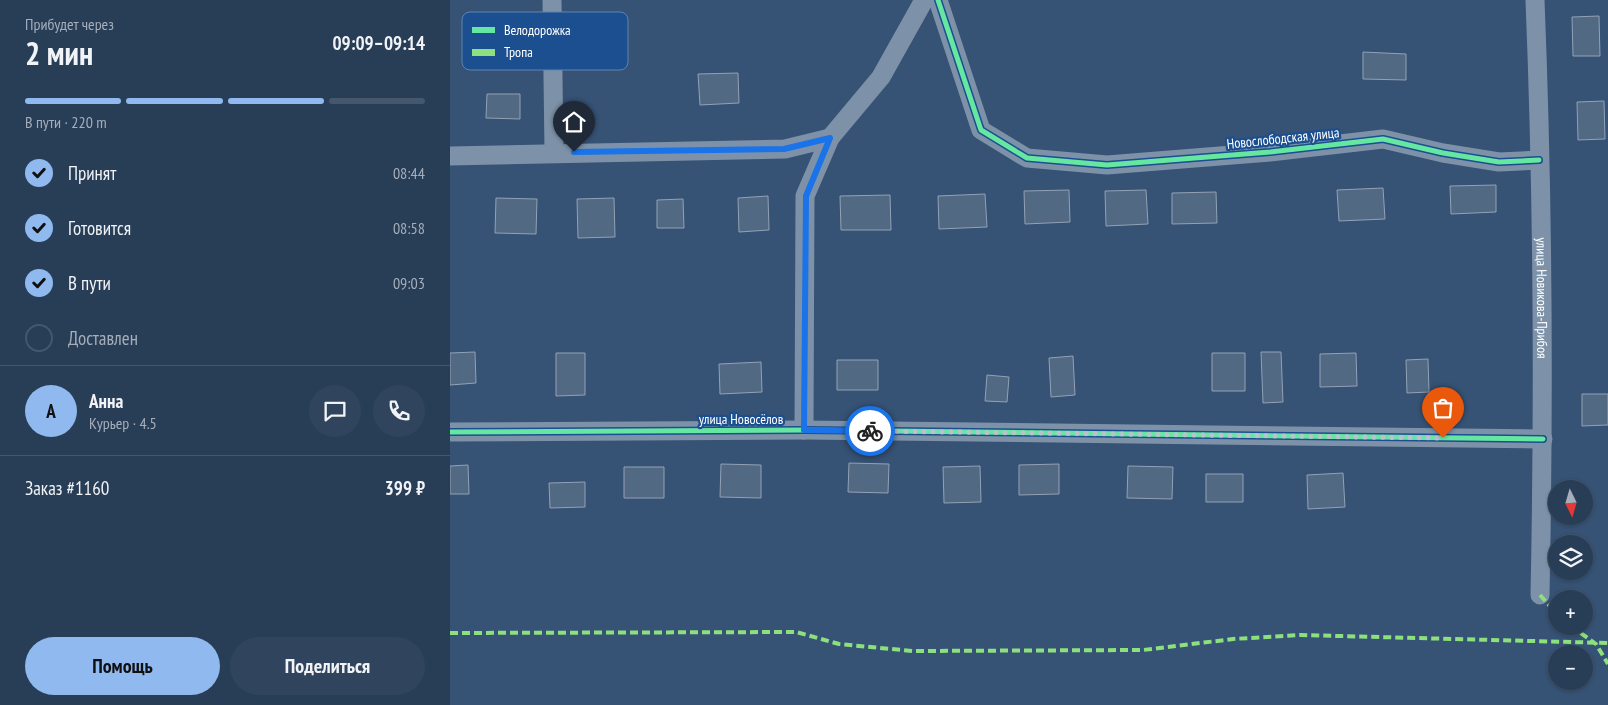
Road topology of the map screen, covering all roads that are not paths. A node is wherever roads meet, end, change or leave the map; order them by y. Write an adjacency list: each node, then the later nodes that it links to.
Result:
1 (924, 0): 5 (street)
2 (938, 0): 8 (street, Новослободская улица)
3 (1535, 0): 8 (street, улица Новикова-Прибоя)
4 (553, 70): 6 (street)
5 (830, 138): 6 (street); 9 (street)
6 (554, 153): 7 (street)
7 (450, 156)
8 (1539, 160): 11 (street, улица Новикова-Прибоя)
9 (804, 430): 10 (street, улица Новосёлов); 11 (street, улица Новосёлов)
10 (450, 432)
11 (1543, 439): 12 (street, улица Новикова-Прибоя)
12 (1540, 595)

